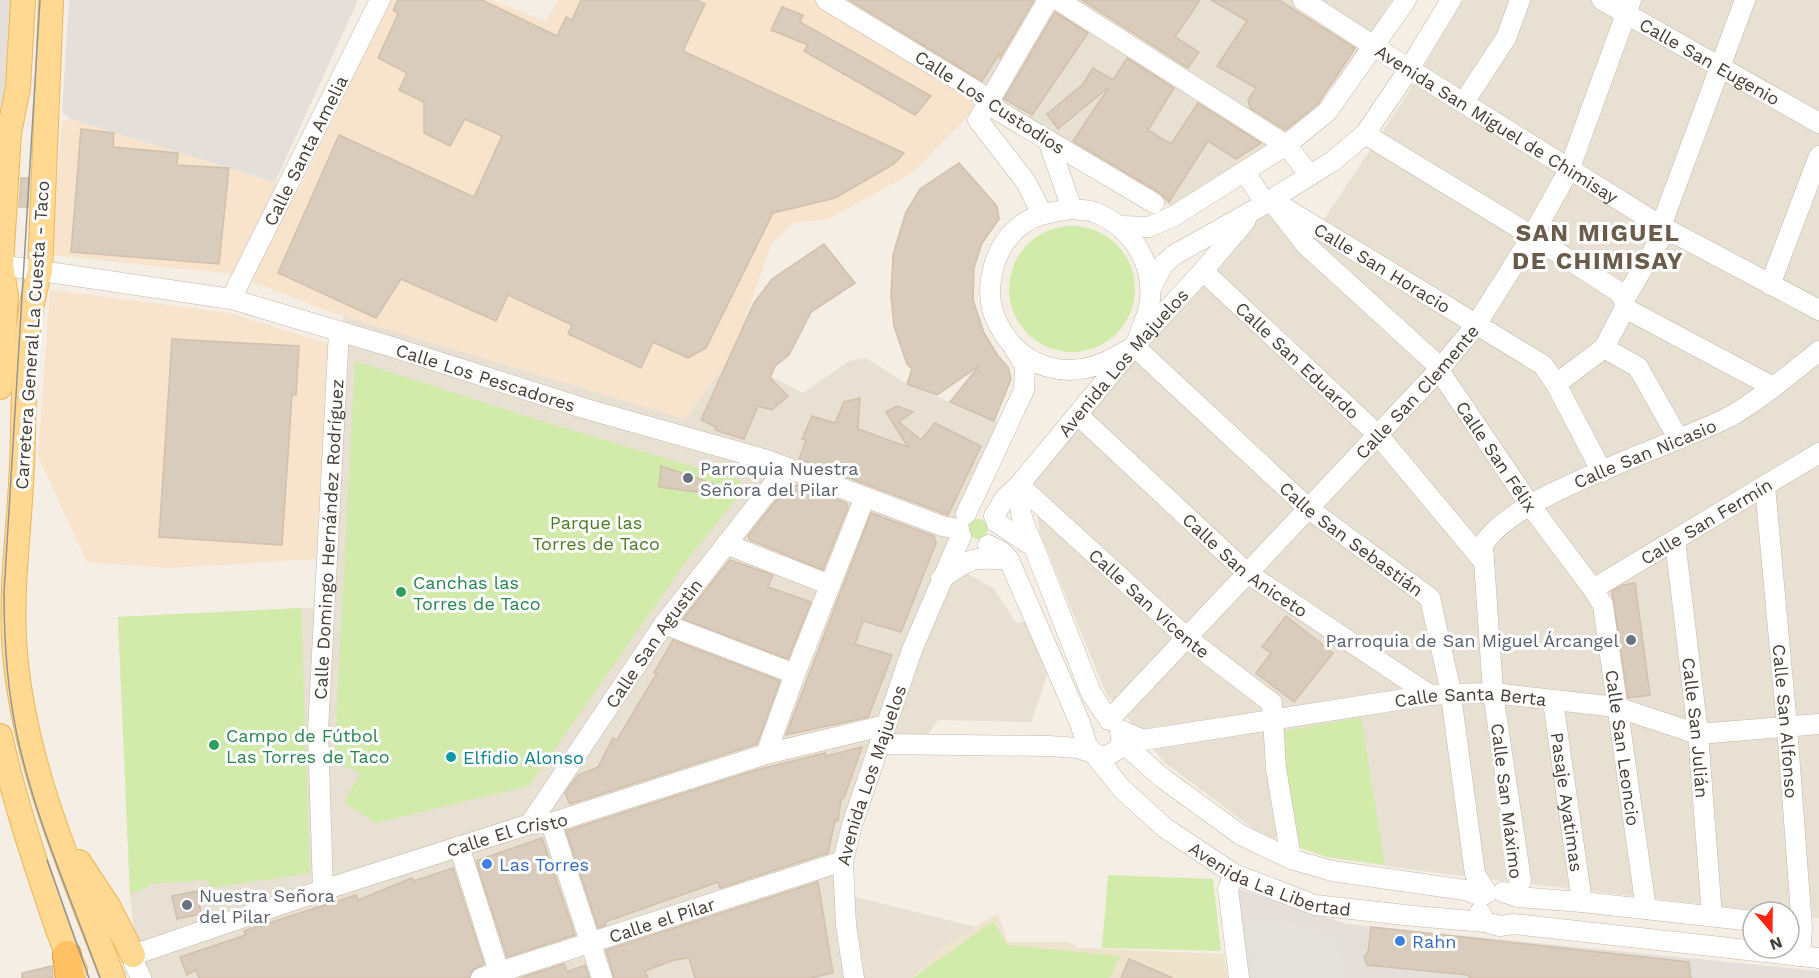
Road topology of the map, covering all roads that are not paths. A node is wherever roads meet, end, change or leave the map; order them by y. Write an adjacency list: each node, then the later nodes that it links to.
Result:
1 (23, 0): 34 (main road, Carretera General La Cuesta - Taco)
2 (51, 0): 35 (main road, Carretera General La Cuesta - Taco)
3 (380, 0): 39 (street, Calle Santa Amelia)
4 (826, 0): 17 (street, Calle Los Custodios)
5 (1048, 0): 17 (street)
6 (1058, 0): 22 (street)
7 (1304, 0): 14 (street, Avenida San Miguel de Chimisay)
8 (1406, 0): 14 (street)
9 (1451, 0): 16 (street, Avenida Los Majuelos)
10 (1520, 0): 18 (street)
11 (1602, 0): 13 (street, Calle San Eugenio)
12 (1745, 0): 15 (street)
13 (1628, 7): 15 (street, Calle San Eugenio); 24 (street, Calle San Clemente)
14 (1375, 46): 16 (street, Avenida San Miguel de Chimisay); 22 (street)
15 (1720, 67): 19 (street, Calle San Eugenio); 32 (street)
16 (1409, 69): 18 (street, Avenida San Miguel de Chimisay); 20 (street, Avenida Los Majuelos)
17 (989, 99): 21 (street, Calle Los Custodios); 30 (street)
18 (1464, 102): 24 (street, Avenida San Miguel de Chimisay)
19 (1819, 123)
20 (1365, 134): 26 (street, Avenida Los Majuelos); 33 (street)
21 (1048, 140): 27 (street, Calle Los Custodios); 29 (street)
22 (1286, 145): 25 (street); 26 (street)
23 (1819, 156): 37 (street)
24 (1569, 170): 32 (street, Avenida San Miguel de Chimisay); 33 (street, Calle San Clemente)
25 (1245, 172): 28 (street, Calle San Félix); 31 (street)
26 (1310, 175): 28 (street, Avenida Los Majuelos)
27 (1155, 203)
28 (1264, 204): 36 (street, Avenida Los Majuelos); 38 (street, Avenida Los Majuelos); 42 (street, Calle San Horacio); 48 (street, Calle San Félix)
29 (1072, 209): 30 (street); 31 (street)
30 (1042, 214): 46 (street)
31 (1121, 226): 38 (street)
32 (1664, 228): 37 (street, Avenida San Miguel de Chimisay); 40 (street)
33 (1532, 236): 40 (street); 42 (street, Calle San Clemente)
34 (1, 265): 35 (street, Calle Los Pescadores); 50 (main road, Carretera General La Cuesta - Taco)
35 (40, 270): 39 (street, Calle Los Pescadores); 93 (main road, Carretera General La Cuesta - Taco)
36 (1203, 271): 44 (street, Avenida Los Majuelos); 53 (street, Calle San Eduardo)
37 (1770, 285): 41 (street, Avenida San Miguel de Chimisay)
38 (1152, 286): 44 (street)
39 (231, 299): 43 (street, Calle Los Pescadores)
40 (1624, 304): 45 (street); 51 (street)
41 (1819, 310)
42 (1476, 325): 48 (street, Calle San Clemente); 49 (street, Calle San Horacio)
43 (339, 331): 56 (street, Calle Los Pescadores); 100 (street, Calle Domingo Hernández Rodríguez)
44 (1134, 346): 46 (street); 52 (street, Avenida Los Majuelos); 62 (street, Calle San Sebastián)
45 (1604, 348): 49 (street); 54 (street)
46 (1015, 350): 64 (street, Avenida Los Majuelos)
47 (1819, 351): 51 (street, Calle San Nicasio)
48 (1438, 371): 53 (street, Calle San Clemente); 61 (street, Calle San Félix)
49 (1556, 384): 57 (street, Calle San Horacio)
50 (0, 387)
51 (1773, 387): 54 (street, Calle San Nicasio)
52 (1077, 415): 58 (street, Avenida Los Majuelos); 70 (street, Calle San Aniceto)
53 (1378, 435): 62 (street, Calle San Clemente); 69 (street, Calle San Eduardo)
54 (1678, 438): 57 (street, Calle San Nicasio)
55 (1819, 453): 59 (street, Calle San Fermín)
56 (786, 468): 60 (street, Calle Los Pescadores); 66 (street, Calle San Agustìn)
57 (1602, 472): 61 (street, Calle San Nicasio)
58 (1019, 485): 63 (street, Avenida Los Majuelos); 67 (street, Avenida La Libertad); 75 (street, Calle San Vicente)
59 (1765, 486): 65 (street, Calle San Fermín); 86 (street, Calle San Alfonso)
60 (866, 497): 64 (street, Calle Los Pescadores); 72 (street)
61 (1530, 505): 69 (street, Calle San Nicasio); 73 (street, Calle San Félix)
62 (1309, 509): 70 (street, Calle San Clemente); 79 (street, Calle San Sebastián)
63 (995, 519): 64 (street, Avenida Los Majuelos); 64 (street); 67 (street)
64 (969, 534): 68 (street); 71 (street, Avenida Los Majuelos)
65 (1675, 540): 73 (street, Calle San Fermín); 88 (street, Calle San Julián)
66 (726, 544): 72 (street); 74 (street, Calle San Agustìn)
67 (1034, 547): 87 (street, Avenida La Libertad)
68 (1009, 560): 71 (street); 91 (street, Avenida La Libertad)
69 (1484, 562): 78 (street, Calle San Máximo)
70 (1247, 573): 75 (street, Calle San Clemente); 77 (street, Calle San Aniceto)
71 (941, 579): 89 (street, Avenida Los Majuelos)
72 (830, 585): 76 (street)
73 (1593, 589): 83 (street, Calle San Leoncio)
74 (664, 624): 76 (street); 95 (street, Calle San Agustìn)
75 (1187, 638): 84 (street, Calle San Vicente); 87 (street, Calle San Clemente)
76 (795, 674): 92 (street)
77 (1407, 681): 80 (street, Calle San Aniceto); 81 (street)
78 (1493, 693): 79 (street, Calle Santa Berta); 82 (street, Calle Santa Berta); 102 (street, Calle San Máximo)
79 (1451, 694): 80 (street, Calle Santa Berta); 101 (street, Calle San Sebastián)
80 (1430, 695): 81 (street, Calle Santa Berta)
81 (1394, 701): 84 (street, Calle Santa Berta)
82 (1553, 701): 83 (street, Calle Santa Berta); 103 (street, Pasaje Ayatimas)
83 (1616, 707): 88 (street, Calle Santa Berta); 104 (street, Calle San Leoncio)
84 (1273, 719): 87 (street, Calle Santa Berta); 97 (street)
85 (1819, 724): 86 (street, Calle Santa Berta)
86 (1787, 727): 88 (street, Calle Santa Berta); 109 (street, Calle San Alfonso)
87 (1117, 731): 91 (street); 91 (street); 97 (street, Avenida La Libertad)
88 (1698, 734): 105 (street, Calle San Julián)
89 (883, 735): 91 (street, Calle El Cristo); 92 (street, Calle El Cristo); 98 (street, Avenida Los Majuelos)
90 (0, 736): 113 (main road)
91 (1090, 745): 99 (street, Avenida La Libertad)
92 (766, 754): 94 (street, Calle El Cristo)
93 (51, 817): 111 (main road); 115 (main road, Carretera General La Cuesta - Taco)
94 (551, 823): 95 (street, Calle El Cristo); 110 (street)
95 (530, 824): 96 (street, Calle El Cristo)
96 (459, 846): 100 (street, Calle El Cristo); 114 (street)
97 (1291, 859): 101 (street, Avenida La Libertad)
98 (843, 861): 110 (street, Calle el Pilar); 118 (street, Avenida Los Majuelos)
99 (1234, 874): 107 (street, Avenida La Libertad); 119 (street)
100 (323, 890): 111 (street, Calle El Cristo)
101 (1484, 894): 102 (street); 107 (street)
102 (1516, 896): 103 (street); 108 (street)
103 (1582, 902): 104 (street)
104 (1646, 909): 105 (street)
105 (1712, 916): 106 (street)
106 (1741, 920)
107 (1485, 921): 108 (street)
108 (1514, 924): 112 (street)
109 (1803, 927): 112 (street, Calle San Alfonso)
110 (590, 943): 114 (street, Calle el Pilar); 117 (street)
111 (133, 955): 116 (street)
112 (1809, 957)
113 (72, 970)
114 (490, 975)
115 (113, 978)
116 (141, 978)
117 (602, 978)
118 (852, 978)
119 (1239, 978)

